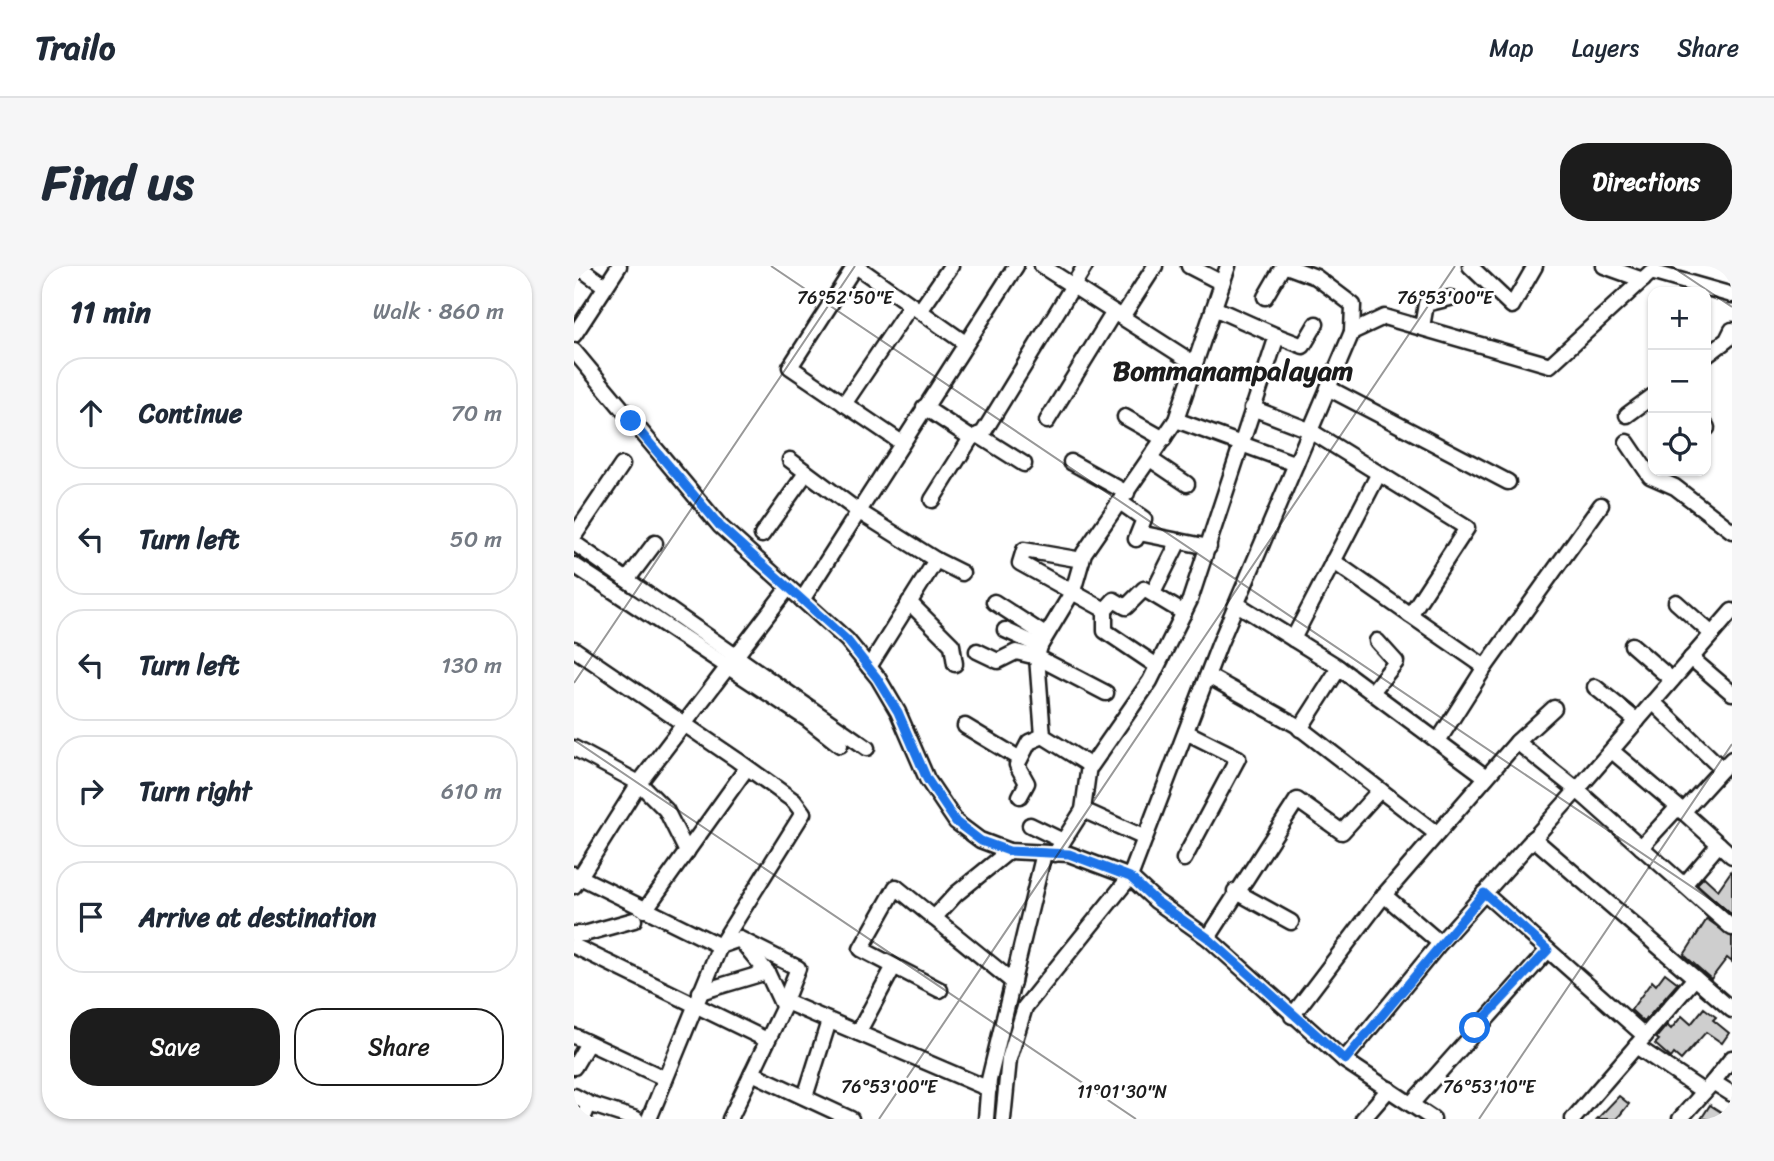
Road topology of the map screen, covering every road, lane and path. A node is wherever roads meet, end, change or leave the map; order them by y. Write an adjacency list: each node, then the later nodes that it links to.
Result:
1 (577, 266): 21 (street)
2 (619, 266): 21 (street)
3 (855, 266): 18 (street); 40 (street)
4 (883, 266): 18 (street)
5 (951, 266): 26 (street)
6 (1016, 266): 34 (street)
7 (1042, 266): 20 (street)
8 (1085, 266): 20 (street)
9 (1156, 266): 27 (street)
10 (1189, 266): 19 (street)
11 (1228, 266): 19 (street)
12 (1284, 266): 16 (street); 23 (street)
13 (1471, 266): 14 (street)
14 (1535, 266)
15 (1604, 266): 17 (street)
16 (1307, 269): 30 (street)
17 (1649, 273): 22 (street); 29 (street)
18 (878, 281): 26 (street)
19 (1222, 283): 25 (street)
20 (1072, 285): 27 (street); 48 (street)
21 (606, 286): 31 (street)
22 (1732, 295)
23 (1265, 297)
24 (1450, 298): 29 (street)
25 (1214, 307): 32 (street); 37 (street)
26 (916, 308): 34 (street); 40 (street)
27 (1118, 314): 37 (street); 46 (street)
28 (1316, 324): 32 (street)
29 (1422, 327): 30 (street)
30 (1352, 332): 38 (street)
31 (574, 335)
32 (1277, 336): 42 (street)
33 (1730, 339): 36 (street)
34 (965, 343): 41 (street)
35 (574, 351): 80 (street)
36 (1711, 352)
37 (1195, 364): 45 (street)
38 (1328, 388): 47 (street); 61 (street)
39 (1648, 400): 43 (street)
40 (844, 404): 52 (street)
41 (925, 407): 48 (street); 52 (street)
42 (1252, 408): 47 (street); 50 (street)
43 (1627, 415)
44 (1125, 417): 49 (street)
45 (1176, 420): 49 (street); 50 (street)
46 (1047, 421)
47 (1309, 430): 57 (street); 60 (street)
48 (975, 437): 56 (street); 64 (street)
49 (1164, 439): 53 (street)
50 (1240, 442): 57 (street); 73 (street)
51 (1627, 442): 67 (street)
52 (902, 443): 66 (street)
53 (1150, 459): 62 (street); 63 (street)
54 (790, 460): 59 (street)
55 (1071, 461): 63 (street)
56 (1024, 464)
57 (1296, 464): 87 (street)
58 (622, 465): 69 (street)
59 (806, 472): 66 (street); 68 (street)
60 (1378, 475): 76 (street); 91 (street)
61 (1507, 482)
62 (1187, 484)
63 (1123, 497): 70 (street); 75 (street)
64 (932, 500)
65 (1601, 505): 105 (street)
66 (859, 511): 74 (street); 83 (street)
67 (1732, 531)
68 (762, 535)
69 (574, 536)
70 (1179, 541): 73 (street); 82 (street)
71 (574, 543): 79 (street)
72 (655, 543): 79 (street)
73 (1209, 547): 90 (street)
74 (936, 560): 78 (street); 84 (street)
75 (1082, 560): 81 (street); 81 (street)
76 (1333, 561): 91 (street); 94 (street)
77 (574, 565): 101 (street)
78 (962, 573)
79 (627, 580): 101 (street)
80 (788, 588): 83 (street); 101 (street)
81 (1073, 591): 88 (street); 97 (street)
82 (1153, 593): 88 (street); 90 (street)
83 (802, 600): 104 (street)
84 (909, 602): 102 (street); 104 (street)
85 (994, 602): 97 (street)
86 (1676, 602): 93 (street)
87 (1237, 604): 94 (street); 107 (street)
88 (1105, 610): 103 (street)
89 (1732, 611): 93 (street)
90 (1184, 613): 103 (street)
91 (1410, 615): 105 (street)
92 (1005, 630): 97 (street)
93 (1712, 634): 100 (street)
94 (1293, 639): 106 (street)
95 (1377, 641): 110 (street)
96 (1632, 645): 108 (street)
97 (1040, 646): 99 (street); 111 (street); 120 (street)
98 (574, 649): 116 (street)
99 (977, 651)
100 (1691, 658): 108 (street); 112 (street)
101 (732, 661): 116 (street); 123 (street); 125 (street)
102 (955, 664)
103 (1157, 666): 129 (street)
104 (869, 667): 145 (street)
105 (1485, 667): 121 (street)
106 (1339, 668): 110 (street); 118 (street)
107 (1208, 676): 118 (street); 119 (street)
108 (1672, 680): 113 (street)
109 (1595, 687): 115 (street)
110 (1372, 692): 121 (street)
111 (1106, 693)
112 (1732, 693)
113 (1653, 702): 115 (street); 128 (street)
114 (1554, 708): 122 (street)
115 (1637, 721): 126 (street)
116 (684, 725): 130 (street); 132 (street)
117 (965, 726): 127 (street)
118 (1300, 729): 133 (street)
119 (1186, 732): 140 (street); 149 (street)
120 (1043, 736): 127 (street); 129 (street)
121 (1438, 741): 131 (street)
122 (1517, 742): 131 (street); 134 (street)
123 (840, 745)
124 (574, 748): 132 (street)
125 (867, 748)
126 (1612, 751): 134 (street); 137 (street)
127 (1020, 759): 135 (street)
128 (1727, 764): 137 (street)
129 (1090, 765): 136 (street)
130 (746, 769): 146 (street); 166 (street)
131 (1486, 777): 139 (street)
132 (639, 783): 146 (street); 151 (street)
133 (1380, 790): 139 (street); 153 (street)
134 (1577, 790): 141 (street); 144 (street)
135 (1020, 796)
136 (1083, 810): 140 (street); 142 (street)
137 (1680, 810): 143 (street); 144 (street)
138 (1030, 825): 142 (street)
139 (1437, 834): 155 (street)
140 (1144, 838): 150 (street)
141 (1533, 838): 154 (street); 170 (street)
142 (1063, 841): 147 (street)
143 (1719, 844): 148 (street); 152 (street)
144 (1641, 847): 152 (street)
145 (1009, 851): 147 (street); 157 (street)
146 (687, 852): 156 (street)
147 (1049, 853): 150 (street); 171 (street)
148 (1732, 856)
149 (1184, 859)
150 (1130, 877): 162 (street); 202 (street)
151 (576, 879): 156 (street)
152 (1684, 885): 160 (street)
153 (1235, 891): 159 (street); 162 (street)
154 (1484, 893): 164 (street); 167 (street)
155 (1384, 895): 164 (street); 176 (street)
156 (645, 909): 166 (street)
157 (934, 918): 168 (street); 171 (street)
158 (634, 920): 161 (street)
159 (1291, 922)
160 (1732, 928)
161 (574, 934)
162 (1208, 938): 176 (street)
163 (740, 939): 166 (street); 169 (street); 174 (street)
164 (1440, 943): 184 (street)
165 (574, 946): 173 (street)
166 (720, 946): 173 (street)
167 (1548, 950): 181 (street); 195 (street)
168 (893, 968): 172 (street); 178 (street)
169 (767, 972): 173 (street); 174 (street)
170 (1695, 978): 175 (street); 181 (street)
171 (1013, 982): 189 (street)
172 (940, 990)
173 (697, 998): 180 (street); 187 (street)
174 (783, 1006): 177 (street); 180 (street)
175 (1732, 1010)
176 (1292, 1016): 184 (street)
177 (830, 1021): 178 (street); 193 (street)
178 (858, 1033): 189 (street)
179 (574, 1036): 182 (street)
180 (767, 1040): 186 (street)
181 (1641, 1041): 188 (street); 205 (street)
182 (588, 1043): 185 (street); 187 (street)
183 (1732, 1058): 188 (street)
184 (1345, 1060): 190 (street)
185 (574, 1067)
186 (752, 1073): 193 (street); 199 (street)
187 (664, 1078): 198 (street)
188 (1709, 1087): 191 (street); 206 (street)
189 (989, 1089): 201 (street)
190 (1389, 1089): 195 (street); 203 (street)
191 (1732, 1094)
192 (574, 1096): 194 (street)
193 (805, 1097): 200 (street)
194 (589, 1104): 196 (street); 197 (street)
195 (1411, 1104): 204 (street)
196 (583, 1119)
197 (636, 1119)
198 (649, 1119)
199 (730, 1119)
200 (851, 1119)
201 (986, 1119)
202 (1003, 1119)
203 (1363, 1119)
204 (1433, 1119)
205 (1573, 1119)
206 (1680, 1119)

